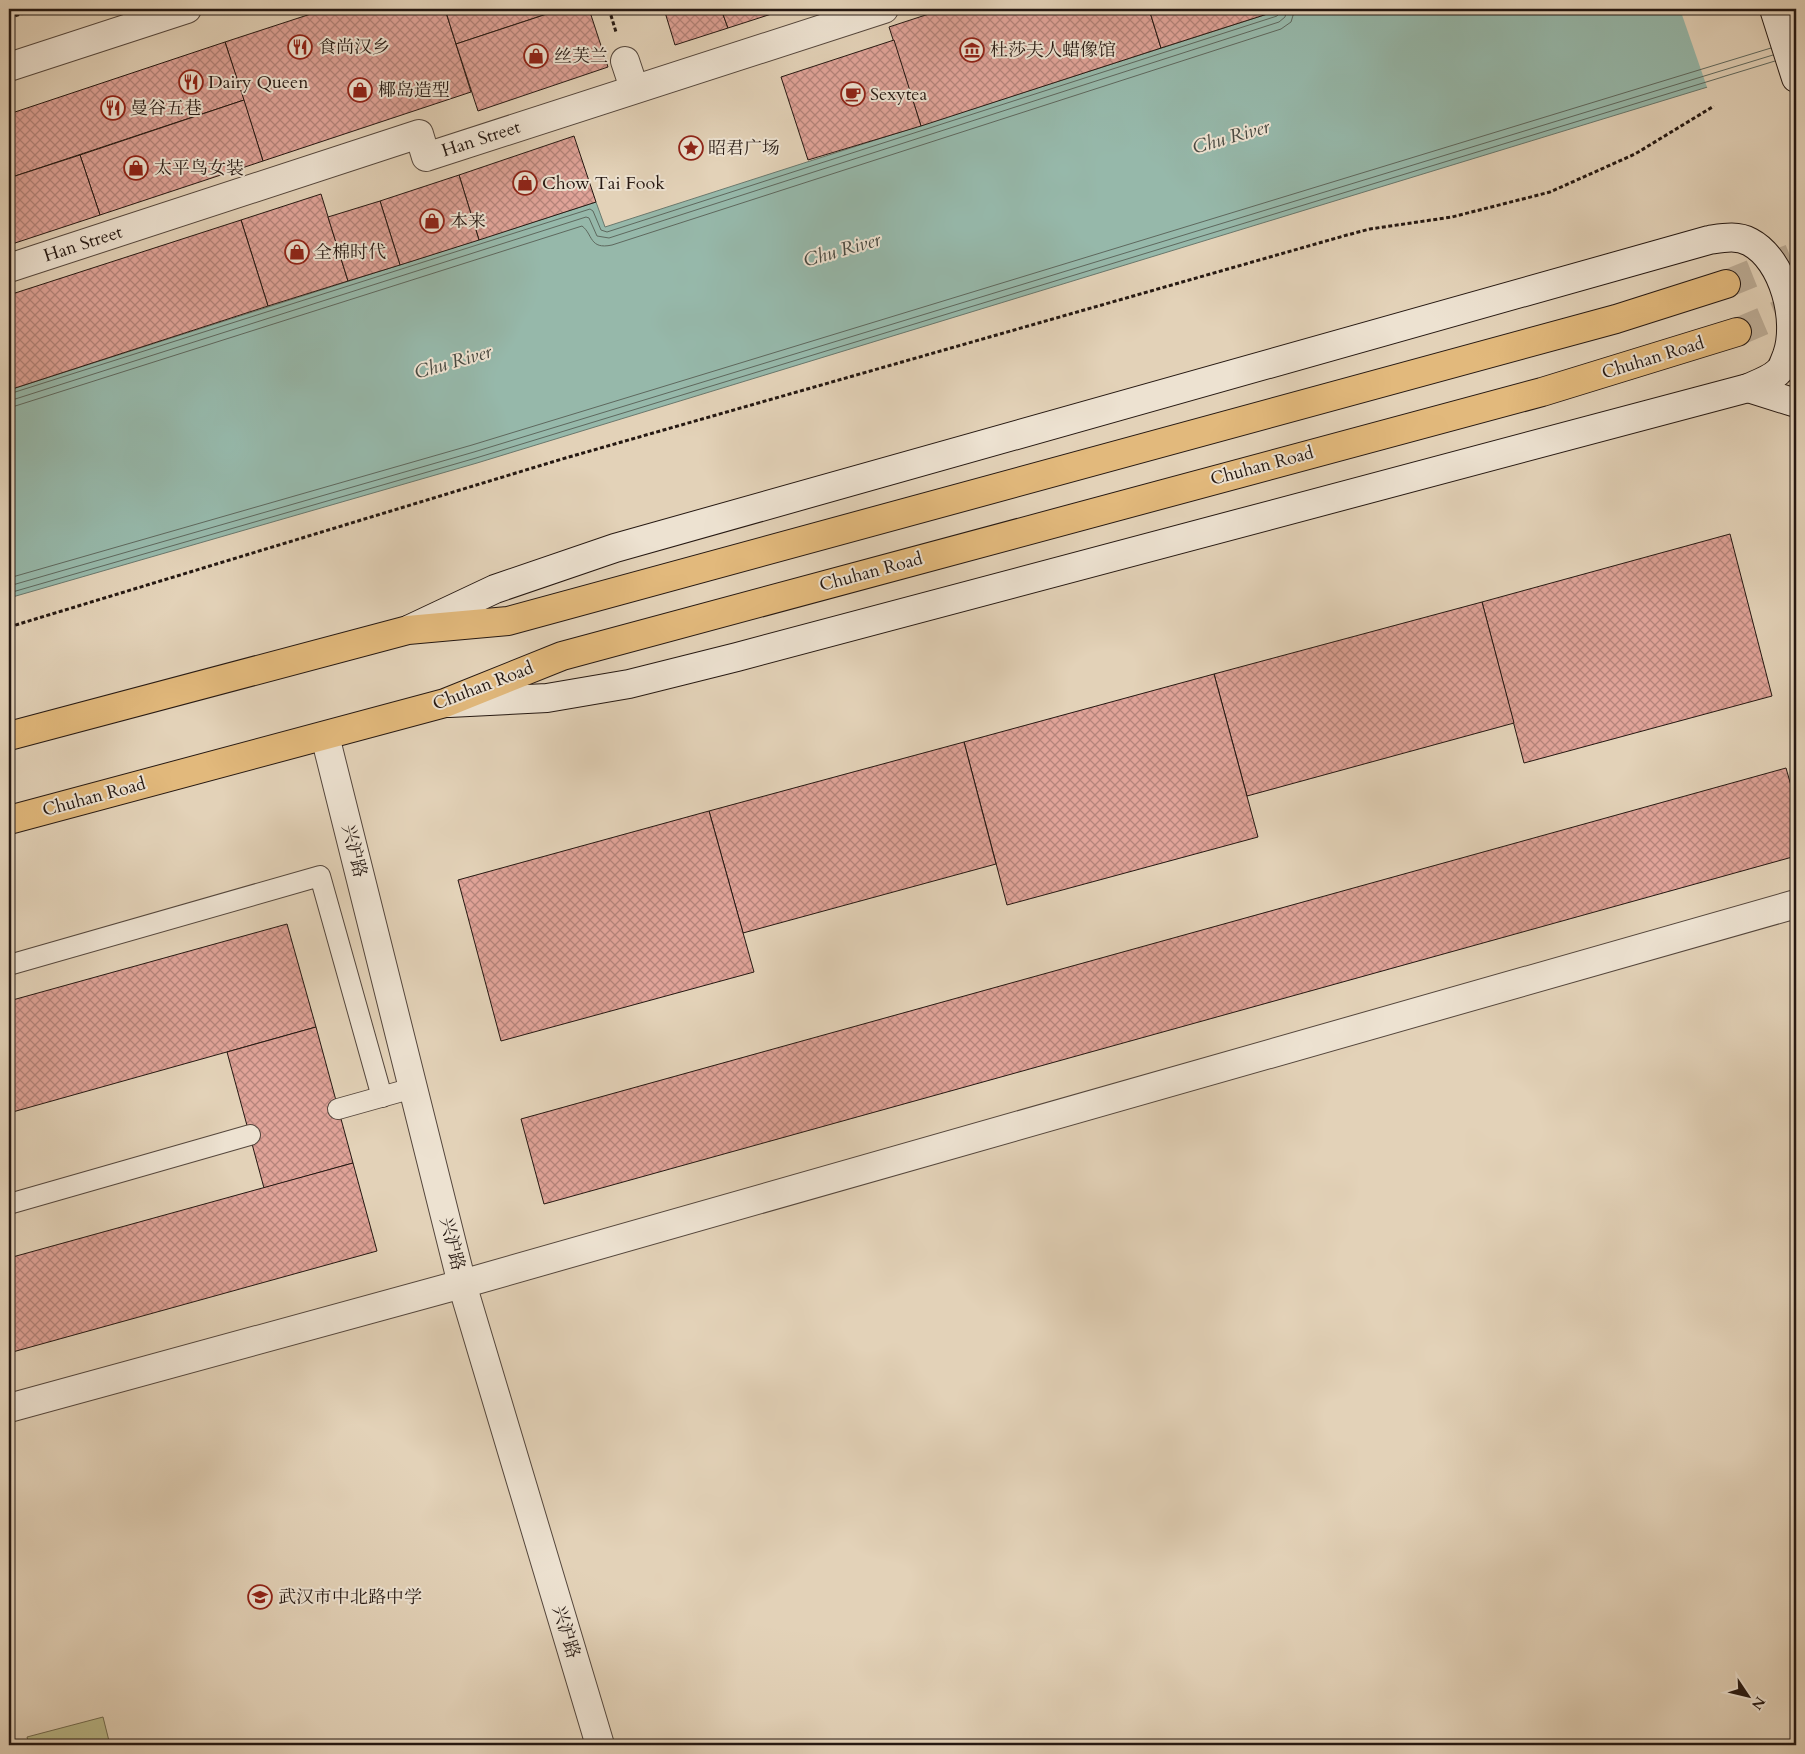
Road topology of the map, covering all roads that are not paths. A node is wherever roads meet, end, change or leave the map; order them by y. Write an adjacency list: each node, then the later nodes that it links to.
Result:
1 (187, 9): 5 (street)
2 (884, 9): 7 (street, Han Street)
3 (1774, 9): 6 (street)
4 (626, 61): 7 (street)
5 (9, 67)
6 (1796, 78)
7 (634, 88): 8 (street, Han Street)
8 (9, 268)
9 (1726, 284): 13 (main road)
10 (1737, 332): 14 (main road, Chuhan Road)
11 (1748, 388): 12 (street); 13 (street); 14 (street)
12 (1796, 403)
13 (408, 630): 15 (main road)
14 (445, 703): 16 (main road, Chuhan Road)
15 (9, 736)
16 (325, 736): 17 (main road, Chuhan Road); 20 (street, 兴沪路)
17 (9, 820)
18 (1796, 904): 25 (street)
19 (9, 965): 21 (lane)
20 (413, 1088): 21 (lane); 25 (street, 兴沪路)
21 (382, 1097): 22 (lane)
22 (338, 1109)
23 (250, 1135): 24 (lane)
24 (9, 1204)
25 (462, 1284): 26 (street); 27 (street, 兴沪路)
26 (9, 1408)
27 (600, 1745)

